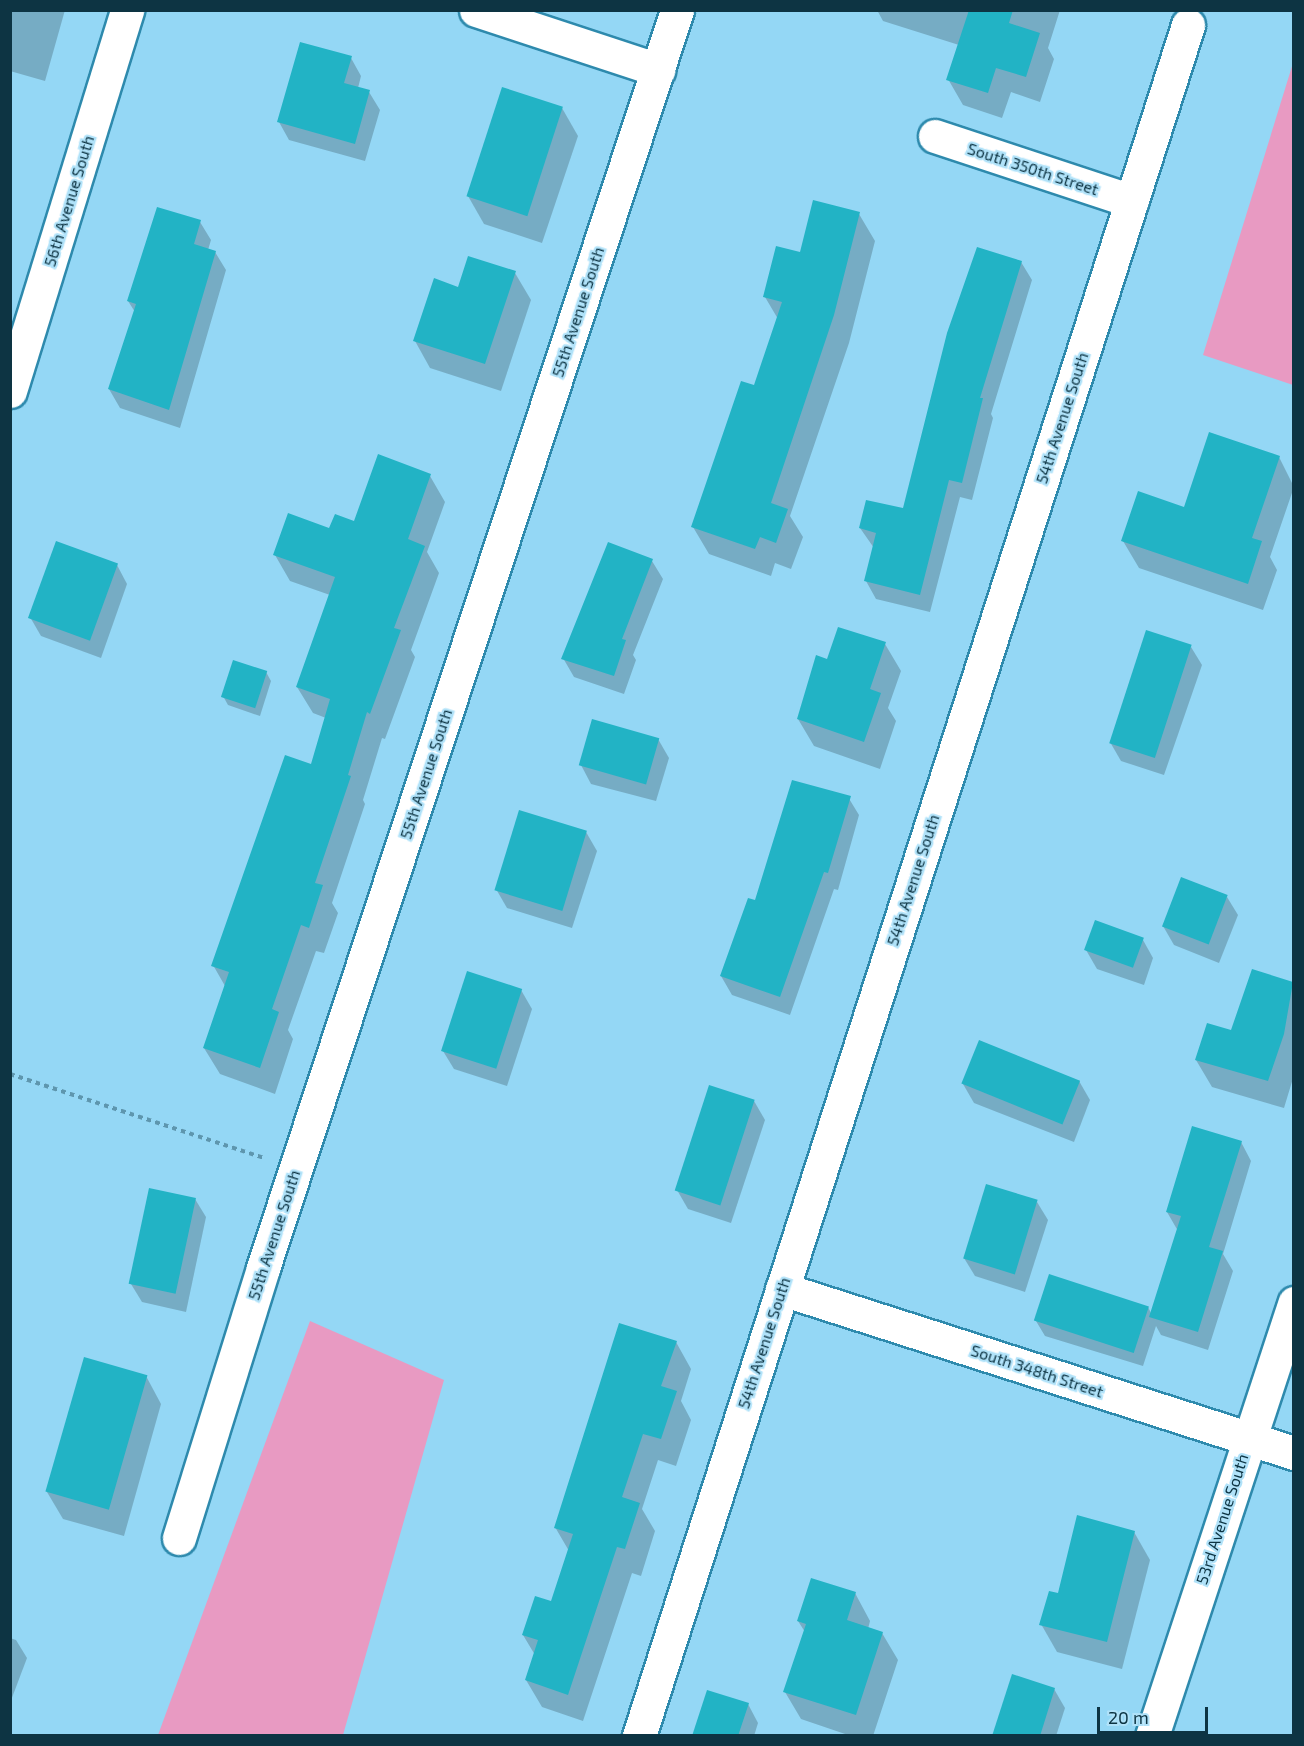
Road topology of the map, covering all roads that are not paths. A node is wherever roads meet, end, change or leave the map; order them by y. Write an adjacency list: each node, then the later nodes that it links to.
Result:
1 (127, 10): 8 (street, 56th Avenue South)
2 (476, 10): 5 (street)
3 (677, 10): 5 (street, 55th Avenue South)
4 (1188, 25): 7 (street, 54th Avenue South)
5 (658, 70): 13 (street, 55th Avenue South)
6 (934, 136): 7 (street, South 350th Street)
7 (1131, 201): 9 (street, 54th Avenue South)
8 (10, 391)
9 (782, 1289): 11 (street, South 348th Street); 14 (street, 54th Avenue South)
10 (1293, 1303): 11 (street, 53rd Avenue South)
11 (1248, 1439): 12 (street, South 348th Street); 15 (street, 53rd Avenue South)
12 (1293, 1453)
13 (178, 1538)
14 (639, 1736)
15 (1152, 1736)

